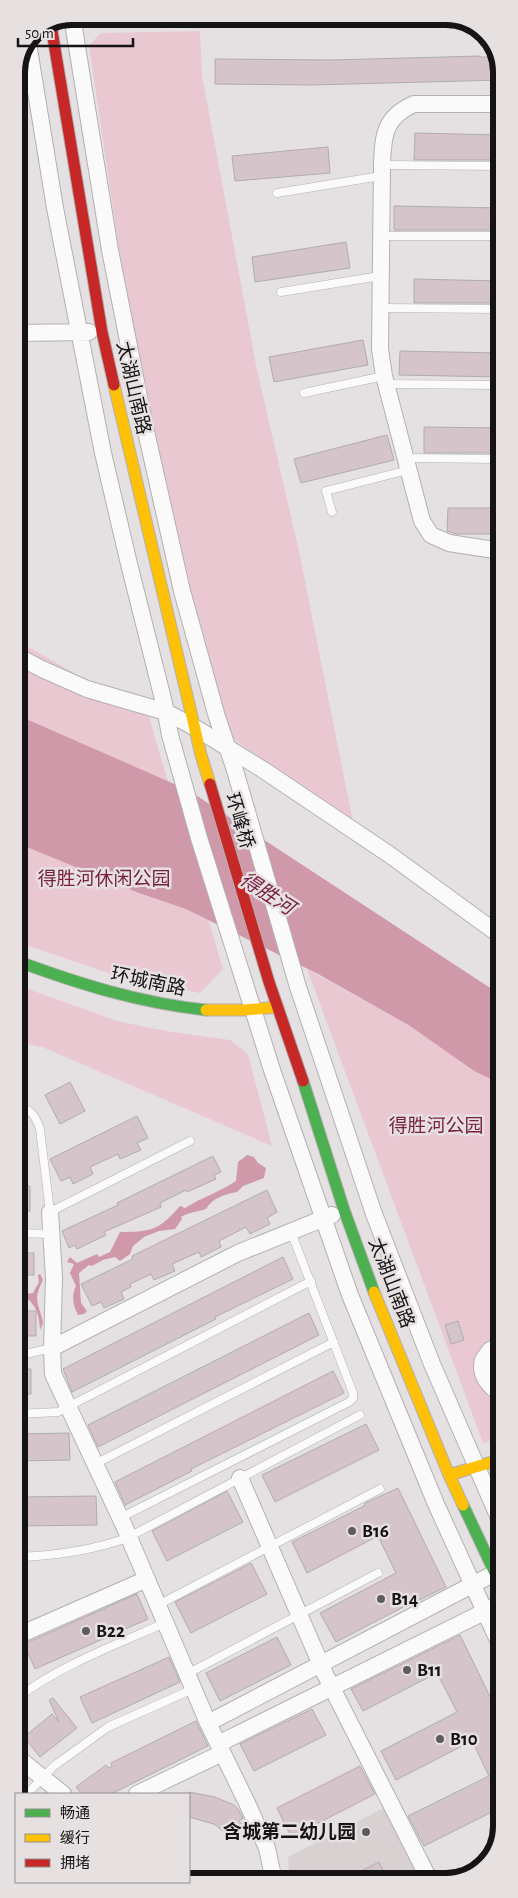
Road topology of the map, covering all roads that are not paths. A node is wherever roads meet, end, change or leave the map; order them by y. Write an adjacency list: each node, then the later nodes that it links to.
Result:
1 (73, 25): 26 (street)
2 (52, 30): 14 (main road, 太湖山南路)
3 (30, 53): 24 (street)
4 (493, 104): 6 (street)
5 (493, 166): 6 (lane)
6 (381, 170): 7 (lane); 8 (street)
7 (277, 193)
8 (381, 236): 9 (lane); 10 (street)
9 (493, 236)
10 (380, 276): 11 (lane); 12 (street)
11 (281, 292)
12 (380, 308): 13 (lane); 16 (street)
13 (493, 309)
14 (102, 332): 15 (street); 25 (main road, 太湖山南路)
15 (25, 333)
16 (385, 380): 17 (lane); 18 (lane); 20 (street)
17 (493, 384)
18 (304, 393)
19 (493, 459): 20 (lane)
20 (407, 464): 21 (lane); 22 (street)
21 (332, 512)
22 (493, 550)
23 (25, 660): 24 (street)
24 (166, 712): 25 (street); 32 (street)
25 (194, 727): 26 (street); 27 (main road, 太湖山南路)
26 (228, 748): 28 (street); 52 (street)
27 (202, 756): 30 (main road, 环峰桥)
28 (493, 930)
29 (25, 964): 32 (main road, 环城南路)
30 (269, 982): 31 (main road, 太湖山南路)
31 (278, 1007): 32 (main road, 环城南路); 35 (main road, 太湖山南路)
32 (253, 1011): 37 (street)
33 (25, 1110): 36 (lane)
34 (190, 1141): 36 (lane)
35 (344, 1210): 37 (street); 53 (main road, 太湖山南路)
36 (50, 1212): 40 (street)
37 (323, 1219): 38 (street); 65 (street)
38 (292, 1232): 41 (lane); 43 (street)
39 (25, 1233): 40 (lane)
40 (51, 1234): 43 (street)
41 (310, 1281): 42 (lane); 47 (lane)
42 (334, 1342): 51 (lane); 57 (lane)
43 (52, 1348): 45 (lane); 47 (street)
44 (493, 1349): 46 (street)
45 (25, 1353)
46 (493, 1388)
47 (68, 1406): 48 (lane); 51 (street)
48 (25, 1414)
49 (360, 1415): 54 (lane)
50 (493, 1462): 52 (main road)
51 (95, 1464): 57 (street)
52 (476, 1467): 53 (main road); 56 (street)
53 (449, 1475): 61 (main road, 太湖山南路)
54 (240, 1478): 58 (lane); 59 (street)
55 (380, 1488): 59 (lane)
56 (493, 1505)
57 (120, 1518): 58 (street)
58 (129, 1537): 60 (lane); 63 (street)
59 (270, 1546): 66 (lane); 69 (street)
60 (25, 1557)
61 (493, 1570)
62 (378, 1573): 69 (lane)
63 (147, 1579): 66 (street); 72 (street)
64 (493, 1582): 65 (street)
65 (473, 1585): 68 (street); 73 (street)
66 (158, 1605): 70 (street)
67 (493, 1607): 68 (street)
68 (485, 1611): 71 (street); 75 (street)
69 (299, 1614): 73 (street); 74 (lane)
70 (165, 1622): 74 (street); 76 (lane)
71 (493, 1629)
72 (25, 1632)
73 (321, 1664): 75 (street); 77 (street)
74 (190, 1681): 77 (street); 80 (lane)
75 (332, 1687): 78 (street); 85 (street)
76 (25, 1692)
77 (208, 1723): 78 (street)
78 (220, 1749): 83 (street); 84 (street)
79 (25, 1763): 80 (street)
80 (43, 1778): 81 (lane); 82 (street)
81 (28, 1793)
82 (62, 1793)
83 (139, 1793)
84 (272, 1873)
85 (426, 1873)

